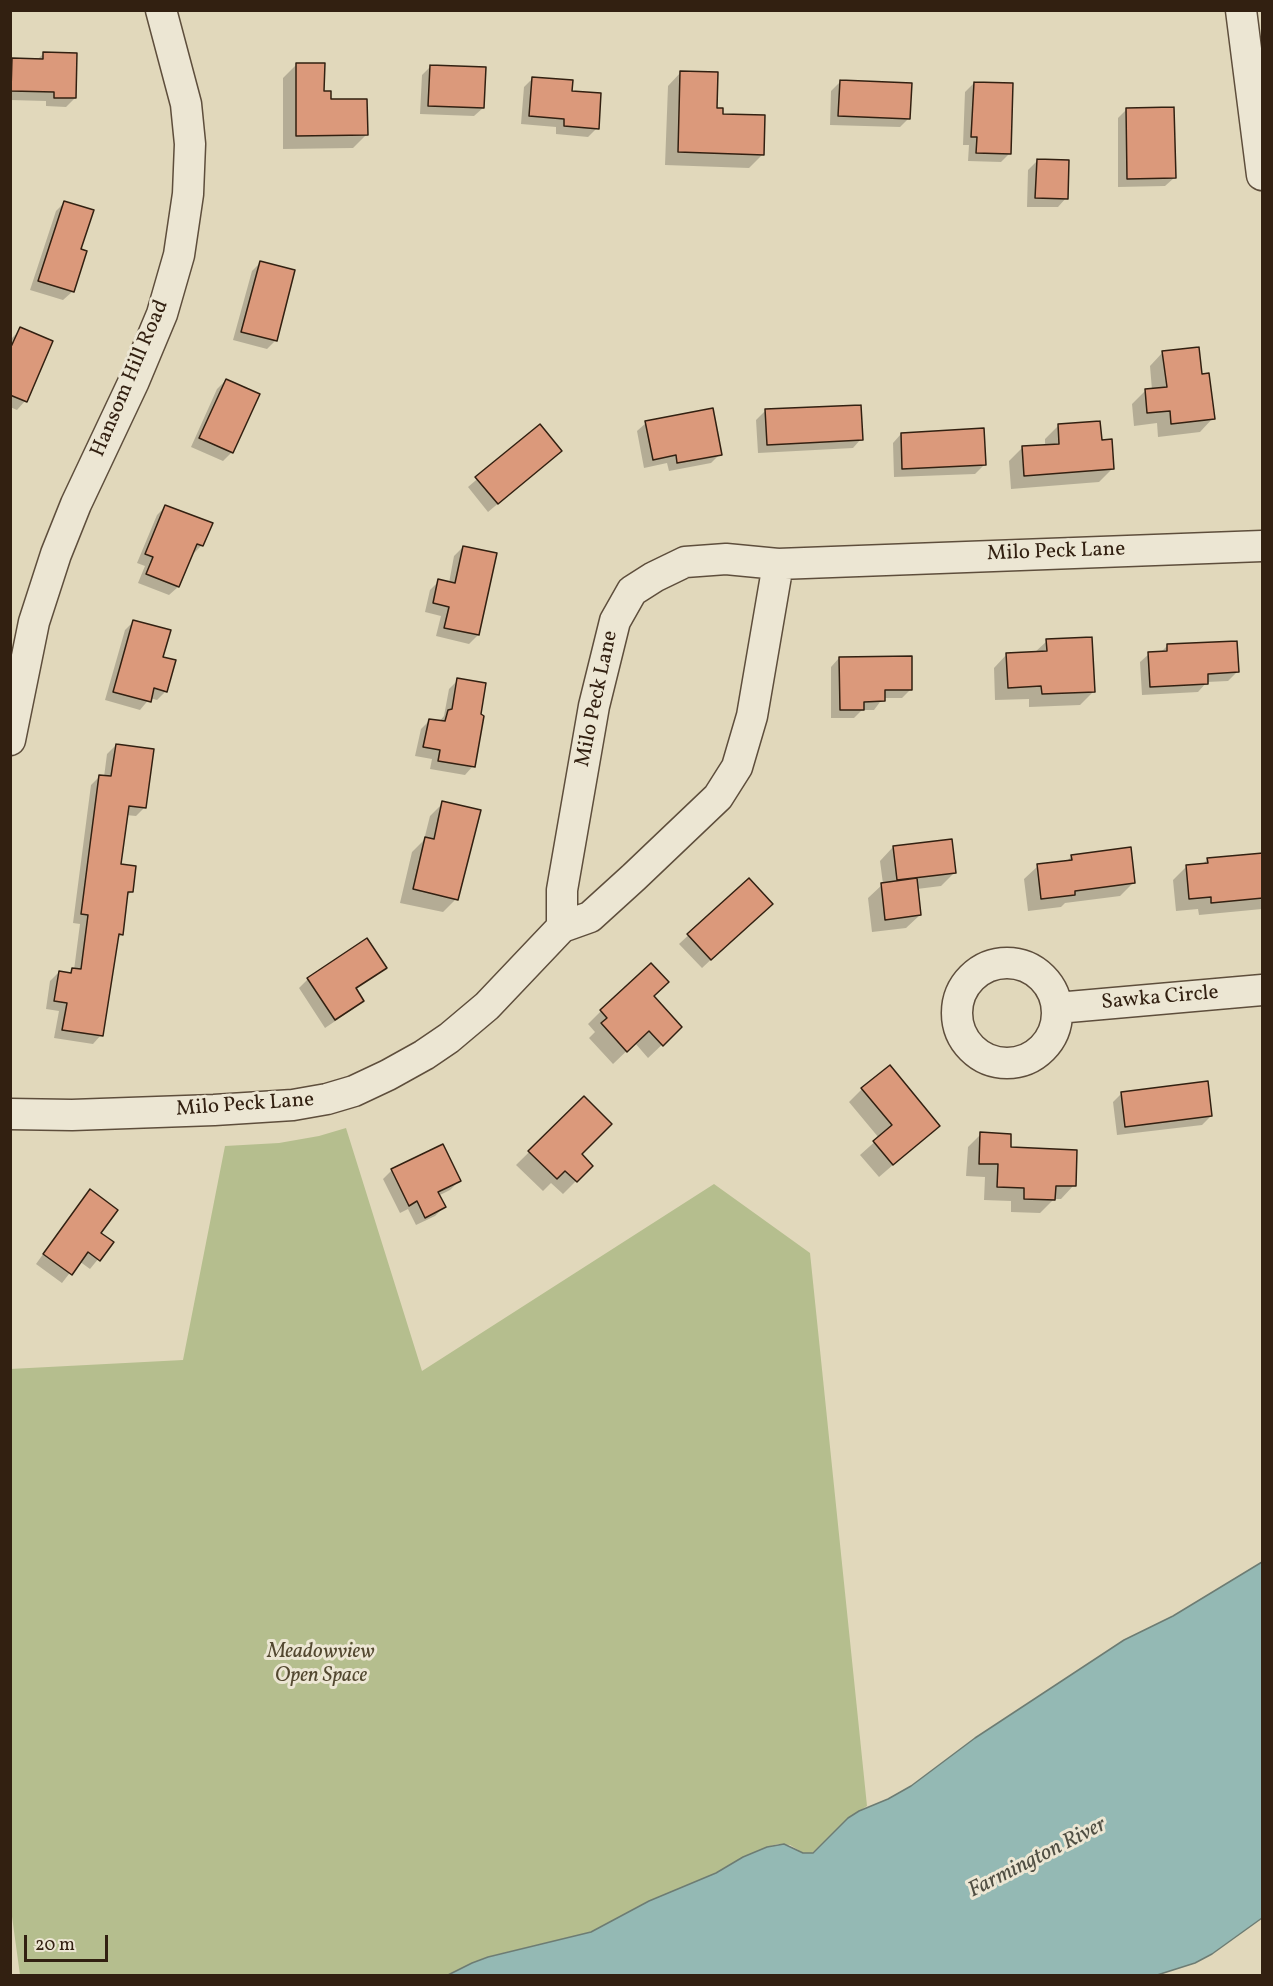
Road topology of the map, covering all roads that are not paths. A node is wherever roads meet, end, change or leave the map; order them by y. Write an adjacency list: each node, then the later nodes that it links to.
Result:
1 (161, 10): 6 (street, Hansom Hill Road)
2 (1241, 10): 3 (street)
3 (1263, 175)
4 (1263, 546): 5 (street, Milo Peck Lane)
5 (778, 564): 7 (street, Milo Peck Lane); 7 (street, Milo Peck Lane)
6 (10, 740)
7 (562, 927): 10 (street, Milo Peck Lane)
8 (1263, 990): 9 (street, Sawka Circle)
9 (1058, 1008)
10 (10, 1114)

